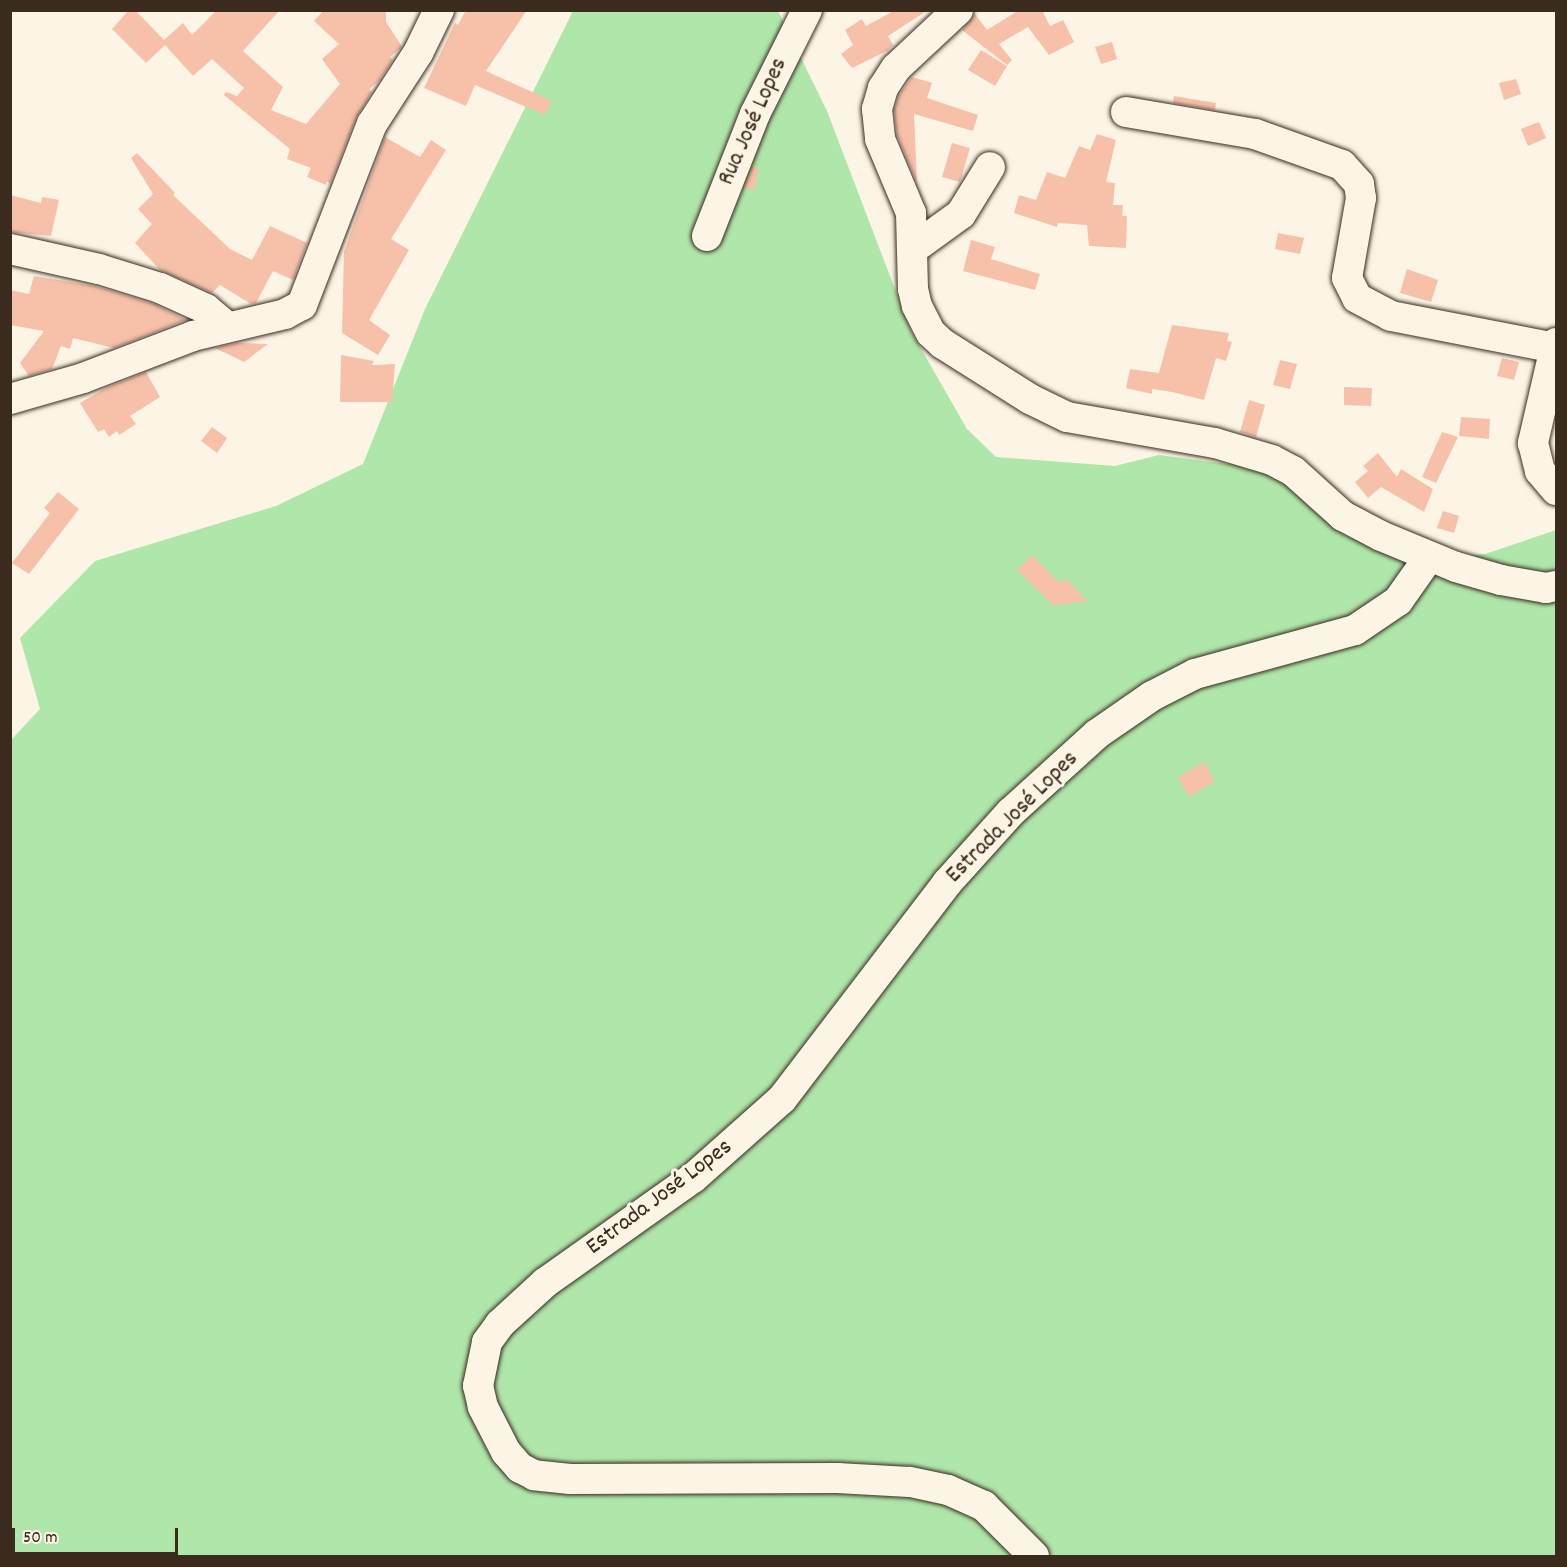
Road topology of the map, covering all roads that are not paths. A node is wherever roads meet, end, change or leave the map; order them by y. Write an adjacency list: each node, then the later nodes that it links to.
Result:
1 (439, 10): 9 (street)
2 (807, 10): 6 (street, Rua José Lopes)
3 (958, 10): 7 (street)
4 (1126, 112): 10 (street)
5 (990, 167): 7 (street)
6 (707, 236)
7 (915, 248): 13 (street)
8 (10, 249): 9 (street)
9 (226, 326): 11 (street)
10 (1556, 345): 12 (street)
11 (10, 399)
12 (1557, 490)
13 (1429, 557): 14 (street); 15 (street, Estrada José Lopes)
14 (1557, 586)
15 (1034, 1557)

